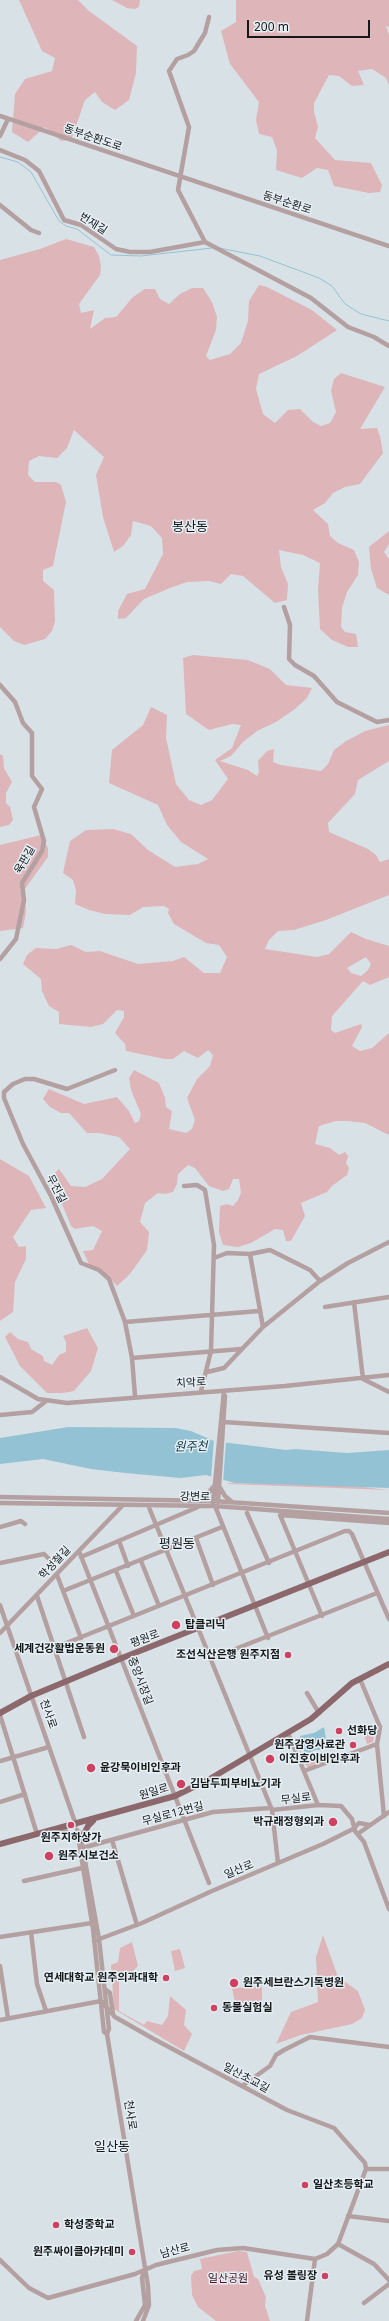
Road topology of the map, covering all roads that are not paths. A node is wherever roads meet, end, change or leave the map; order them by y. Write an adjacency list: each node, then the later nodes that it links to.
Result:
1 (209, 17): 6 (street)
2 (0, 116): 3 (street, 동부순환도로)
3 (8, 119): 4 (street); 6 (street, 동부순환도로)
4 (0, 136)
5 (0, 150): 9 (street, 번재길)
6 (180, 177): 9 (street); 10 (street, 동부순환로)
7 (0, 205): 8 (street)
8 (39, 233)
9 (207, 243): 11 (street)
10 (389, 246)
11 (389, 346)
12 (284, 606): 14 (street)
13 (0, 685): 15 (street, 육판길)
14 (389, 720)
15 (0, 959)
16 (115, 1070): 17 (street, 무진길)
17 (2, 1098): 28 (street, 무진길)
18 (184, 1186): 21 (street)
19 (389, 1242): 22 (street)
20 (250, 1254): 21 (street); 22 (street); 26 (street)
21 (214, 1258): 27 (street)
22 (320, 1281): 29 (street)
23 (389, 1297): 24 (street)
24 (354, 1302): 25 (street); 36 (street)
25 (325, 1307)
26 (259, 1311): 27 (street); 29 (street)
27 (212, 1315): 28 (street); 31 (street)
28 (125, 1322): 32 (street, 무진길)
29 (263, 1327): 30 (street)
30 (241, 1350): 31 (street); 33 (street)
31 (211, 1351): 32 (street); 33 (street)
32 (132, 1358): 40 (street, 무진길)
33 (206, 1372): 38 (street)
34 (389, 1375): 36 (street, 치악로)
35 (0, 1377): 41 (street, 치악로)
36 (363, 1379): 37 (street, 치악로); 39 (street)
37 (224, 1390): 38 (street, 치악로); 43 (street)
38 (201, 1391): 40 (street, 치악로)
39 (389, 1392)
40 (135, 1396): 41 (street, 치악로)
41 (46, 1401): 42 (street)
42 (0, 1415)
43 (222, 1422): 44 (street); 45 (street)
44 (389, 1433)
45 (216, 1491): 47 (street); 48 (street); 50 (street)
46 (0, 1497): 47 (street, 강변로)
47 (195, 1501): 50 (street, 강변로)
48 (233, 1502): 50 (street, 강변로); 55 (street, 강변로)
49 (0, 1503): 51 (street, 강변로)
50 (215, 1504): 53 (street, 강변로); 56 (street, 강변로); 61 (street)
51 (123, 1505): 52 (street, 강변로); 65 (street, 학성철길)
52 (148, 1505): 53 (street, 강변로); 59 (street, 무실로)
53 (199, 1506): 59 (street)
54 (247, 1513): 73 (street)
55 (389, 1513)
56 (389, 1519)
57 (389, 1523): 66 (street)
58 (26, 1524): 60 (street)
59 (156, 1526): 63 (street); 64 (street, 무실로)
60 (0, 1527)
61 (222, 1527): 62 (street); 76 (street)
62 (196, 1538): 64 (street); 80 (street)
63 (119, 1541): 68 (street); 74 (street)
64 (165, 1550): 70 (street); 84 (street, 무실로)
65 (79, 1551): 68 (street, 중앙시장길); 77 (street, 학성철길)
66 (296, 1552): 71 (street); 73 (street); 79 (street)
67 (389, 1552): 71 (main road, 평원로)
68 (81, 1557): 78 (street, 중앙시장길)
69 (50, 1560): 72 (street)
70 (141, 1561): 74 (street); 86 (street)
71 (364, 1562): 79 (main road, 평원로); 82 (street)
72 (0, 1563)
73 (269, 1563): 76 (street)
74 (128, 1566): 75 (street)
75 (116, 1571): 78 (street); 88 (street)
76 (241, 1574): 80 (street); 87 (street)
77 (57, 1575): 81 (street); 83 (street, 학성철길)
78 (92, 1581): 81 (street); 92 (street, 중앙시장길)
79 (309, 1584): 87 (main road, 평원로); 89 (street)
80 (213, 1585): 84 (street)
81 (63, 1591): 95 (street)
82 (377, 1593): 89 (street); 90 (street)
83 (37, 1596): 91 (street, 학성철길); 97 (street)
84 (184, 1596): 86 (street); 93 (street, 무실로)
85 (0, 1605): 91 (street, 천사로)
86 (159, 1606): 88 (street)
87 (256, 1606): 93 (main road, 평원로); 96 (street)
88 (134, 1616): 92 (street)
89 (322, 1616): 96 (street)
90 (389, 1619)
91 (8, 1626): 94 (street, 학성철길); 104 (street, 천사로)
92 (110, 1626): 95 (street); 98 (street, 중앙시장길)
93 (196, 1630): 98 (main road, 평원로); 99 (street, 무실로)
94 (0, 1633)
95 (81, 1638): 97 (street)
96 (268, 1638): 99 (street)
97 (54, 1648): 102 (street)
98 (122, 1658): 102 (main road, 평원로); 116 (street, 중앙시장길)
99 (210, 1659): 112 (street, 무실로)
100 (389, 1664): 101 (main road, 원일로)
101 (360, 1679): 105 (main road, 원일로); 109 (street)
102 (66, 1683): 104 (main road, 평원로); 108 (street)
103 (307, 1693): 105 (street)
104 (32, 1696): 106 (main road, 평원로); 110 (street, 천사로)
105 (319, 1712): 107 (main road, 원일로)
106 (0, 1714): 111 (street)
107 (288, 1733): 112 (main road, 원일로); 114 (street)
108 (84, 1737)
109 (377, 1744): 114 (street); 121 (street)
110 (50, 1747): 111 (street); 125 (street, 천사로)
111 (14, 1756): 113 (street); 115 (street)
112 (250, 1756): 116 (main road, 원일로); 119 (street, 무실로)
113 (0, 1761)
114 (304, 1771): 118 (street)
115 (25, 1794): 117 (street); 129 (street)
116 (175, 1796): 123 (main road, 원일로); 124 (street, 중앙시장길)
117 (0, 1802)
118 (318, 1805): 119 (street, 무실로); 122 (street, 무실로)
119 (271, 1809): 124 (street, 무실로12번길); 135 (street)
120 (389, 1812): 121 (street)
121 (384, 1816): 126 (street)
122 (352, 1819): 126 (street); 128 (street)
123 (95, 1820): 125 (main road, 원일로); 130 (main road)
124 (185, 1820): 131 (street, 무실로12번길); 138 (street, 중앙시장길)
125 (77, 1827): 127 (main road, 원일로); 130 (street, 천사로)
126 (363, 1827): 128 (street); 128 (street); 132 (street)
127 (60, 1828): 129 (main road, 원일로); 130 (street)
128 (356, 1830): 132 (street); 135 (street, 일산로)
129 (37, 1834): 133 (main road, 원일로)
130 (79, 1839): 134 (street, 천사로); 136 (street, 천사로)
131 (112, 1840): 134 (street, 무실로12번길); 142 (street)
132 (364, 1842): 139 (street)
133 (0, 1844)
134 (82, 1848): 146 (street, 천사로)
135 (278, 1863): 142 (street, 일산로)
136 (82, 1868): 137 (street); 140 (street, 천사로)
137 (24, 1881)
138 (209, 1883)
139 (389, 1909)
140 (92, 1923): 141 (street); 144 (street, 천사로)
141 (82, 1924): 143 (street); 144 (street)
142 (137, 1925): 146 (street, 일산로)
143 (31, 1932): 145 (street); 151 (street)
144 (93, 1934): 146 (street, 천사로)
145 (0, 1937)
146 (96, 1940): 148 (street, 천사로); 149 (street, 천사로)
147 (0, 1966): 153 (street)
148 (105, 1989): 150 (street, 천사로); 152 (street)
149 (101, 2000): 150 (street); 151 (street); 155 (street, 천사로)
150 (107, 2010): 152 (street, 일산초교길); 155 (street, 천사로)
151 (46, 2011): 153 (street)
152 (115, 2017): 157 (street, 일산초교길)
153 (8, 2018): 154 (street)
154 (0, 2020)
155 (107, 2034): 165 (street, 천사로)
156 (389, 2048): 157 (street)
157 (242, 2086): 158 (street, 일산초교길)
158 (366, 2169): 159 (street); 160 (street)
159 (389, 2169)
160 (348, 2216): 161 (street); 162 (street)
161 (389, 2221)
162 (338, 2244): 163 (street); 166 (street)
163 (315, 2258): 165 (street, 남산로); 172 (street)
164 (0, 2260): 165 (street, 남산로)
165 (144, 2271): 169 (street, 천사로)
166 (389, 2280)
167 (389, 2284): 168 (street)
168 (364, 2303)
169 (145, 2312): 170 (street); 171 (street, 천사로)
170 (136, 2321)
171 (143, 2321)
172 (307, 2321)

